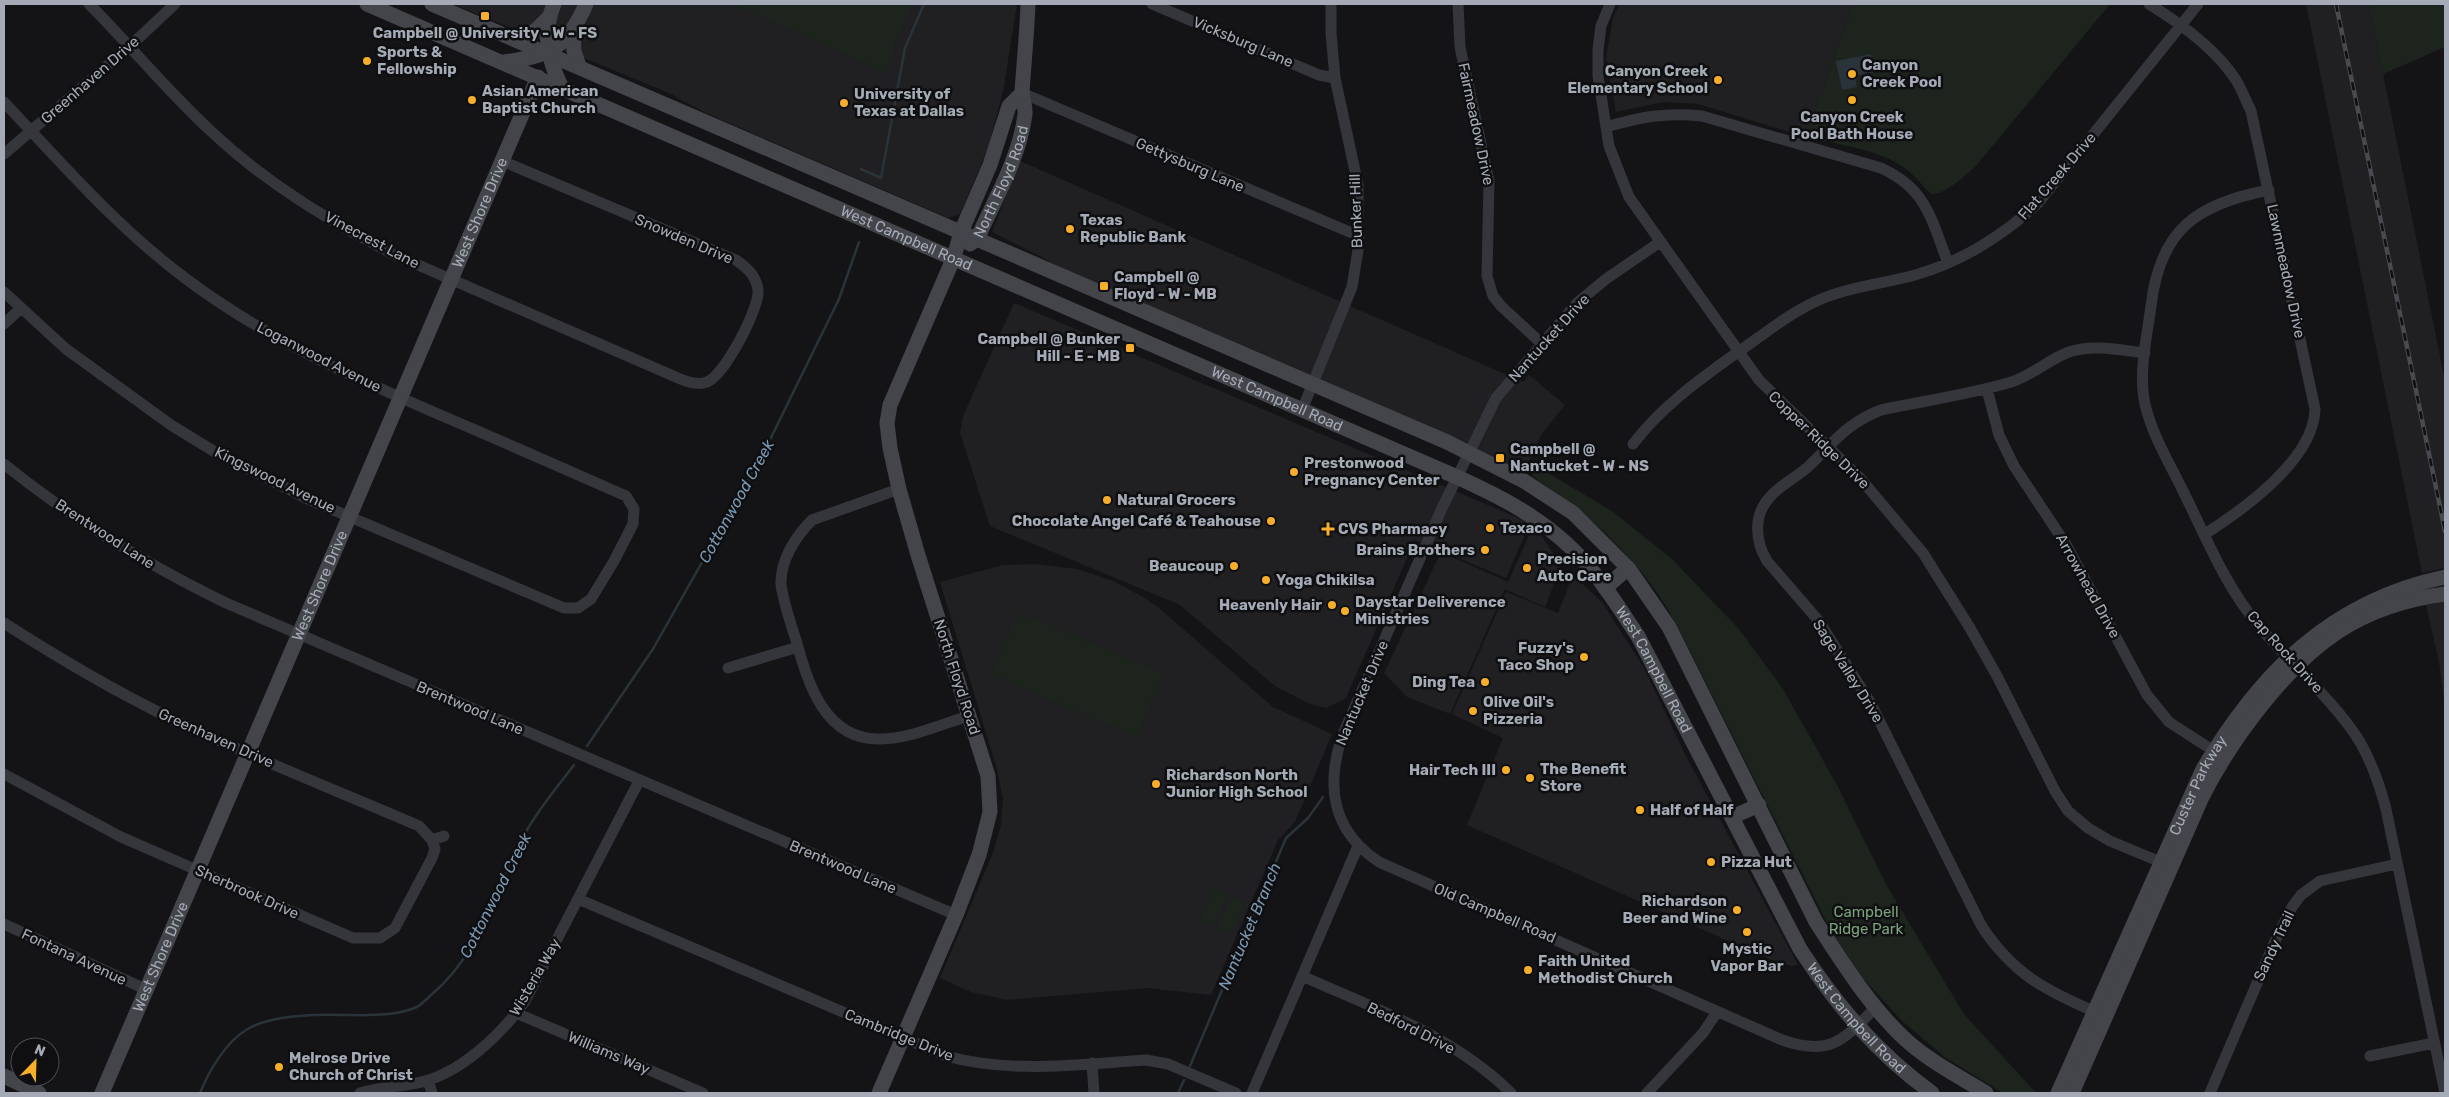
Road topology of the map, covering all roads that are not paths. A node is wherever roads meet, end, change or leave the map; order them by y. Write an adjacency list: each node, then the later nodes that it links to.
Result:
1 (89, 4): 17 (street, Vinecrest Lane)
2 (175, 4): 17 (street, Greenhaven Drive)
3 (367, 4): 20 (main road, West Campbell Road)
4 (432, 4): 16 (main road, West Campbell Road)
5 (586, 4): 15 (main road)
6 (1028, 4): 25 (main road, North Floyd Road)
7 (1152, 4): 23 (street, Vicksburg Lane)
8 (1331, 4): 23 (street, Bunker Hill)
9 (1458, 4): 44 (street, Fairmeadow Drive)
10 (1610, 4): 27 (street, Copper Ridge Drive)
11 (2149, 4): 14 (street, Lawnmeadow Drive)
12 (2198, 4): 14 (street, Flat Creek Drive)
13 (551, 11): 16 (main road); 18 (main road)
14 (2180, 26): 31 (street, Lawnmeadow Drive); 37 (street, Flat Creek Drive)
15 (573, 31): 18 (main road); 21 (main road)
16 (520, 41): 18 (main road, West Campbell Road); 19 (main road)
17 (129, 47): 28 (street, Greenhaven Drive); 38 (street, Vinecrest Lane)
18 (548, 52): 19 (main road); 21 (main road, West Campbell Road); 24 (main road)
19 (530, 58): 20 (main road); 22 (main road)
20 (503, 62): 22 (main road, West Campbell Road)
21 (579, 66): 24 (main road); 32 (main road, West Campbell Road)
22 (538, 77): 24 (main road, West Campbell Road); 30 (main road, West Shore Drive)
23 (1335, 78): 33 (street, Bunker Hill)
24 (558, 79): 36 (main road, West Campbell Road)
25 (1022, 94): 32 (main road, North Floyd Road); 33 (street, Gettysburg Lane); 34 (main road, North Floyd Road)
26 (4, 102): 28 (street, Loganwood Avenue)
27 (1606, 127): 35 (street, Copper Ridge Drive); 37 (street)
28 (31, 131): 29 (street, Greenhaven Drive); 50 (street, Loganwood Avenue)
29 (4, 154)
30 (502, 161): 38 (main road, West Shore Drive); 47 (street, Snowden Drive)
31 (2270, 190): 46 (street, Cap Rock Drive); 59 (street, Lawnmeadow Drive)
32 (960, 232): 34 (main road, West Campbell Road); 36 (main road, North Floyd Road)
33 (1359, 236): 48 (street, Bunker Hill)
34 (977, 239): 36 (main road, North Floyd Road); 40 (main road, West Campbell Road)
35 (1660, 242): 44 (street, Nantucket Drive); 45 (street, Copper Ridge Drive)
36 (954, 257): 42 (main road, West Campbell Road); 57 (main road, North Floyd Road)
37 (1948, 263): 45 (street, Flat Creek Drive)
38 (451, 279): 47 (street, Vinecrest Lane); 50 (main road, West Shore Drive)
39 (4, 292): 41 (street, Kingswood Avenue)
40 (1100, 293): 42 (main road); 48 (main road, West Campbell Road)
41 (20, 308): 43 (street); 58 (street, Kingswood Avenue)
42 (1089, 318): 51 (main road, West Campbell Road)
43 (4, 324)
44 (1542, 343): 54 (street, Nantucket Drive)
45 (1737, 353): 52 (street, Flat Creek Drive); 53 (street, Copper Ridge Drive)
46 (2145, 353): 49 (street, Sage Valley Drive); 59 (street, Cap Rock Drive)
47 (712, 379)
48 (1312, 385): 51 (street, Bunker Hill); 54 (main road, West Campbell Road)
49 (1986, 389): 53 (street, Sage Valley Drive); 72 (street, Arrowhead Drive)
50 (400, 398): 58 (main road, West Shore Drive); 60 (street, Loganwood Avenue)
51 (1302, 410): 56 (main road, West Campbell Road)
52 (1633, 444)
53 (1829, 446): 79 (street, Copper Ridge Drive); 90 (street, Sage Valley Drive)
54 (1468, 452): 56 (street, Nantucket Drive); 61 (main road, West Campbell Road)
55 (4, 464): 66 (street, Brentwood Lane)
56 (1457, 477): 63 (main road, West Campbell Road); 78 (street, Nantucket Drive)
57 (899, 489): 67 (street); 70 (main road, North Floyd Road)
58 (349, 516): 60 (street, Kingswood Avenue); 66 (main road, West Shore Drive)
59 (2205, 534): 68 (street, Cap Rock Drive)
60 (614, 561)
61 (1628, 568): 63 (main road); 75 (main road, West Campbell Road)
62 (2445, 577): 68 (main road, Custer Parkway)
63 (1605, 588): 76 (main road, West Campbell Road)
64 (2445, 594): 68 (main road, Custer Parkway)
65 (4, 623): 71 (street, Greenhaven Drive)
66 (298, 635): 71 (main road, West Shore Drive); 74 (street, Brentwood Lane)
67 (798, 647): 69 (street); 70 (street)
68 (2293, 663): 72 (main road, Custer Parkway); 80 (street, Cap Rock Drive)
69 (728, 668)
70 (969, 716): 83 (main road, North Floyd Road)
71 (248, 753): 77 (street, Greenhaven Drive); 81 (main road, West Shore Drive)
72 (2218, 755): 79 (main road, Custer Parkway)
73 (4, 774): 81 (street, Sherbrook Drive)
74 (638, 781): 82 (street, Wisteria Way); 83 (street, Brentwood Lane)
75 (1758, 805): 76 (main road); 87 (main road, West Campbell Road)
76 (1732, 817): 91 (main road, West Campbell Road)
77 (438, 838): 81 (street, Sherbrook Drive)
78 (1358, 846): 85 (street); 88 (street, Old Campbell Road)
79 (2167, 864): 90 (main road, Custer Parkway)
80 (2397, 864): 93 (street, Cap Rock Drive); 113 (street, Sandy Trail)
81 (197, 871): 86 (main road, West Shore Drive)
82 (578, 900): 89 (street, Wisteria Way); 92 (street, Cambridge Drive)
83 (956, 915): 92 (main road, North Floyd Road)
84 (4, 924): 86 (street, Fontana Avenue)
85 (1302, 976): 106 (street); 107 (street, Bedford Drive)
86 (145, 989): 99 (main road, West Shore Drive)
87 (1876, 1007): 91 (street, Old Campbell Road); 110 (main road, West Campbell Road)
88 (1717, 1012): 91 (street, Old Campbell Road); 108 (street)
89 (516, 1013): 97 (street, Wisteria Way); 102 (street, Williams Way)
90 (2100, 1014): 111 (main road, Custer Parkway); 112 (main road, Custer Parkway)
91 (1857, 1026): 109 (main road, West Campbell Road)
92 (904, 1037): 95 (street, Cambridge Drive); 103 (main road, North Floyd Road)
93 (2434, 1043): 94 (street); 114 (street, Cap Rock Drive)
94 (2370, 1056)
95 (1092, 1063): 104 (street); 105 (street, Cambridge Drive)
96 (4, 1076): 98 (main road)
97 (428, 1080): 100 (street, Wisteria Way); 101 (street)
98 (39, 1093)
99 (102, 1093)
100 (360, 1093)
101 (432, 1093)
102 (703, 1093)
103 (879, 1093)
104 (1094, 1093)
105 (1236, 1093)
106 (1252, 1093)
107 (1511, 1093)
108 (1647, 1093)
109 (1932, 1093)
110 (1986, 1093)
111 (2058, 1093)
112 (2072, 1093)
113 (2210, 1093)
114 (2445, 1093)

